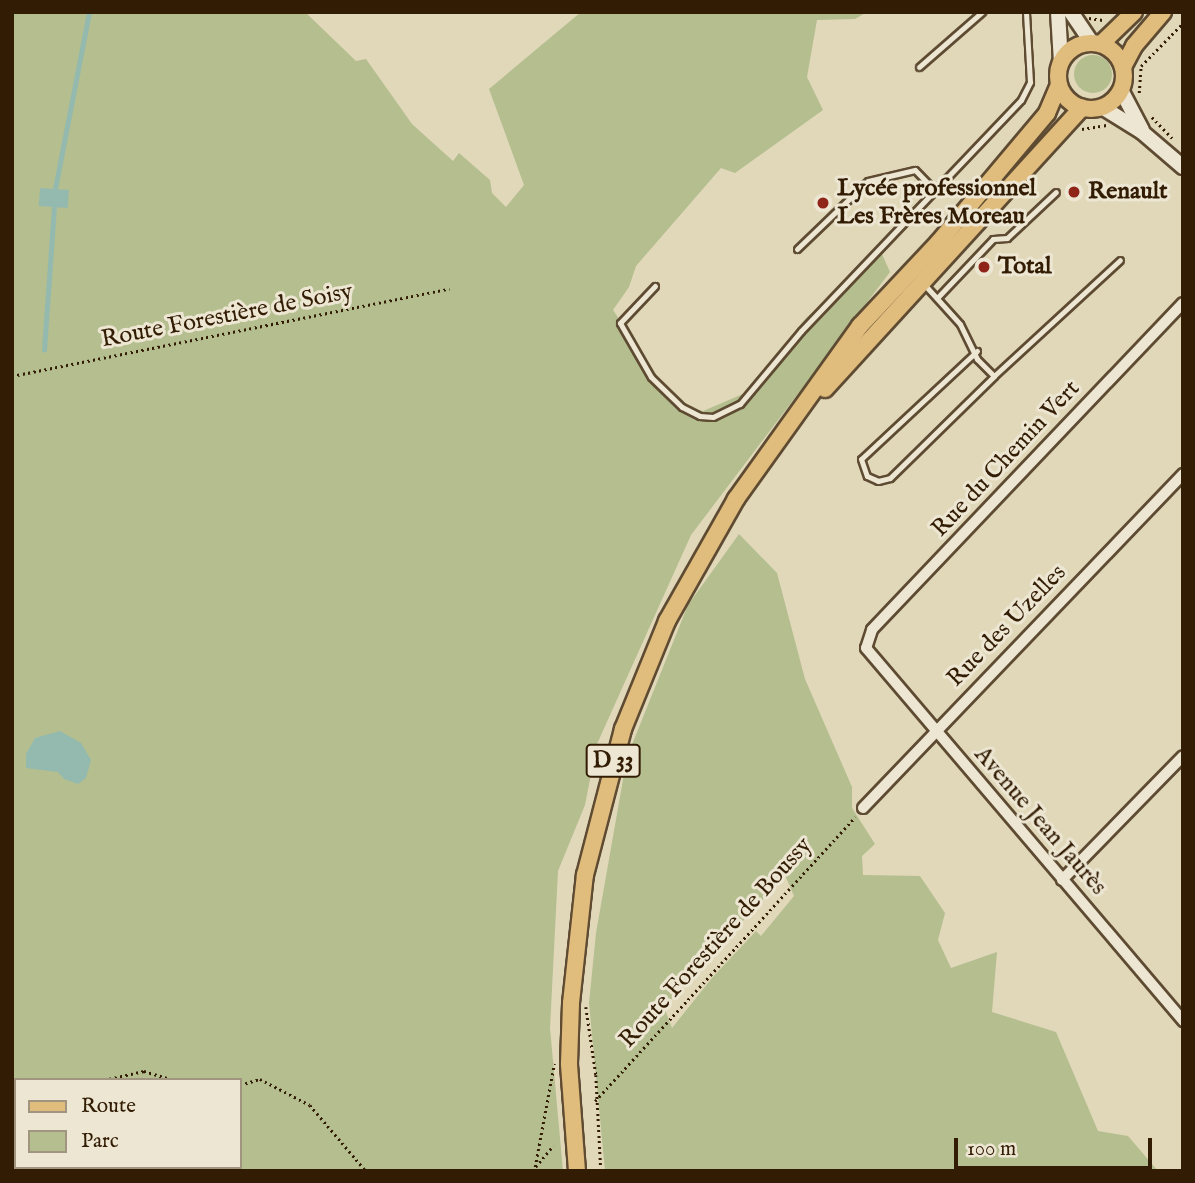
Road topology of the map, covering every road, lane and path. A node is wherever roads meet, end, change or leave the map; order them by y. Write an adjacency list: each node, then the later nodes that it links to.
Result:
1 (982, 12): 12 (lane)
2 (1026, 12): 25 (lane)
3 (1058, 12): 11 (street)
4 (1071, 12): 10 (street)
5 (1107, 12): 8 (path)
6 (1134, 12): 10 (main road)
7 (1163, 12): 13 (main road)
8 (1086, 17)
9 (1183, 23): 16 (path)
10 (1096, 44): 11 (main road); 13 (main road)
11 (1061, 62): 14 (main road)
12 (919, 67)
13 (1123, 67): 15 (main road)
14 (1059, 85): 18 (main road); 37 (main road, D 33)
15 (1121, 90): 17 (main road); 22 (street)
16 (1139, 97)
17 (1102, 107): 18 (main road); 22 (street)
18 (1082, 108): 29 (main road, D 33)
19 (1148, 113): 23 (path)
20 (1115, 124): 21 (path)
21 (1073, 131)
22 (1143, 132): 24 (street)
23 (1183, 148)
24 (1183, 167)
25 (935, 191): 27 (lane); 30 (lane)
26 (1056, 192): 32 (lane)
27 (797, 249)
28 (1120, 260): 36 (lane)
29 (923, 283): 32 (lane); 37 (main road, D 33)
30 (655, 286)
31 (449, 289): 35 (path, Route Forestière de Soisy)
32 (937, 298): 34 (lane)
33 (1183, 303): 39 (street, Rue du Chemin Vert)
34 (977, 351): 36 (lane); 36 (lane)
35 (12, 376)
36 (993, 376)
37 (789, 426): 44 (main road, D 33)
38 (1183, 474): 40 (street, Rue des Uzelles)
39 (866, 648): 40 (street, Avenue Jean Jaurès)
40 (935, 731): 42 (street, Rue des Uzelles); 43 (street, Avenue Jean Jaurès)
41 (1183, 756): 43 (street)
42 (863, 808): 50 (path, Route Forestière de Boussy)
43 (1062, 880): 45 (street, Avenue Jean Jaurès)
44 (573, 976): 50 (path); 55 (main road, D 33)
45 (1183, 1021)
46 (555, 1055): 52 (path)
47 (113, 1078): 48 (path)
48 (167, 1078)
49 (242, 1084): 53 (path)
50 (595, 1101): 56 (path)
51 (553, 1146): 52 (path)
52 (535, 1167): 54 (path)
53 (366, 1171)
54 (532, 1171)
55 (577, 1171)
56 (601, 1171)

